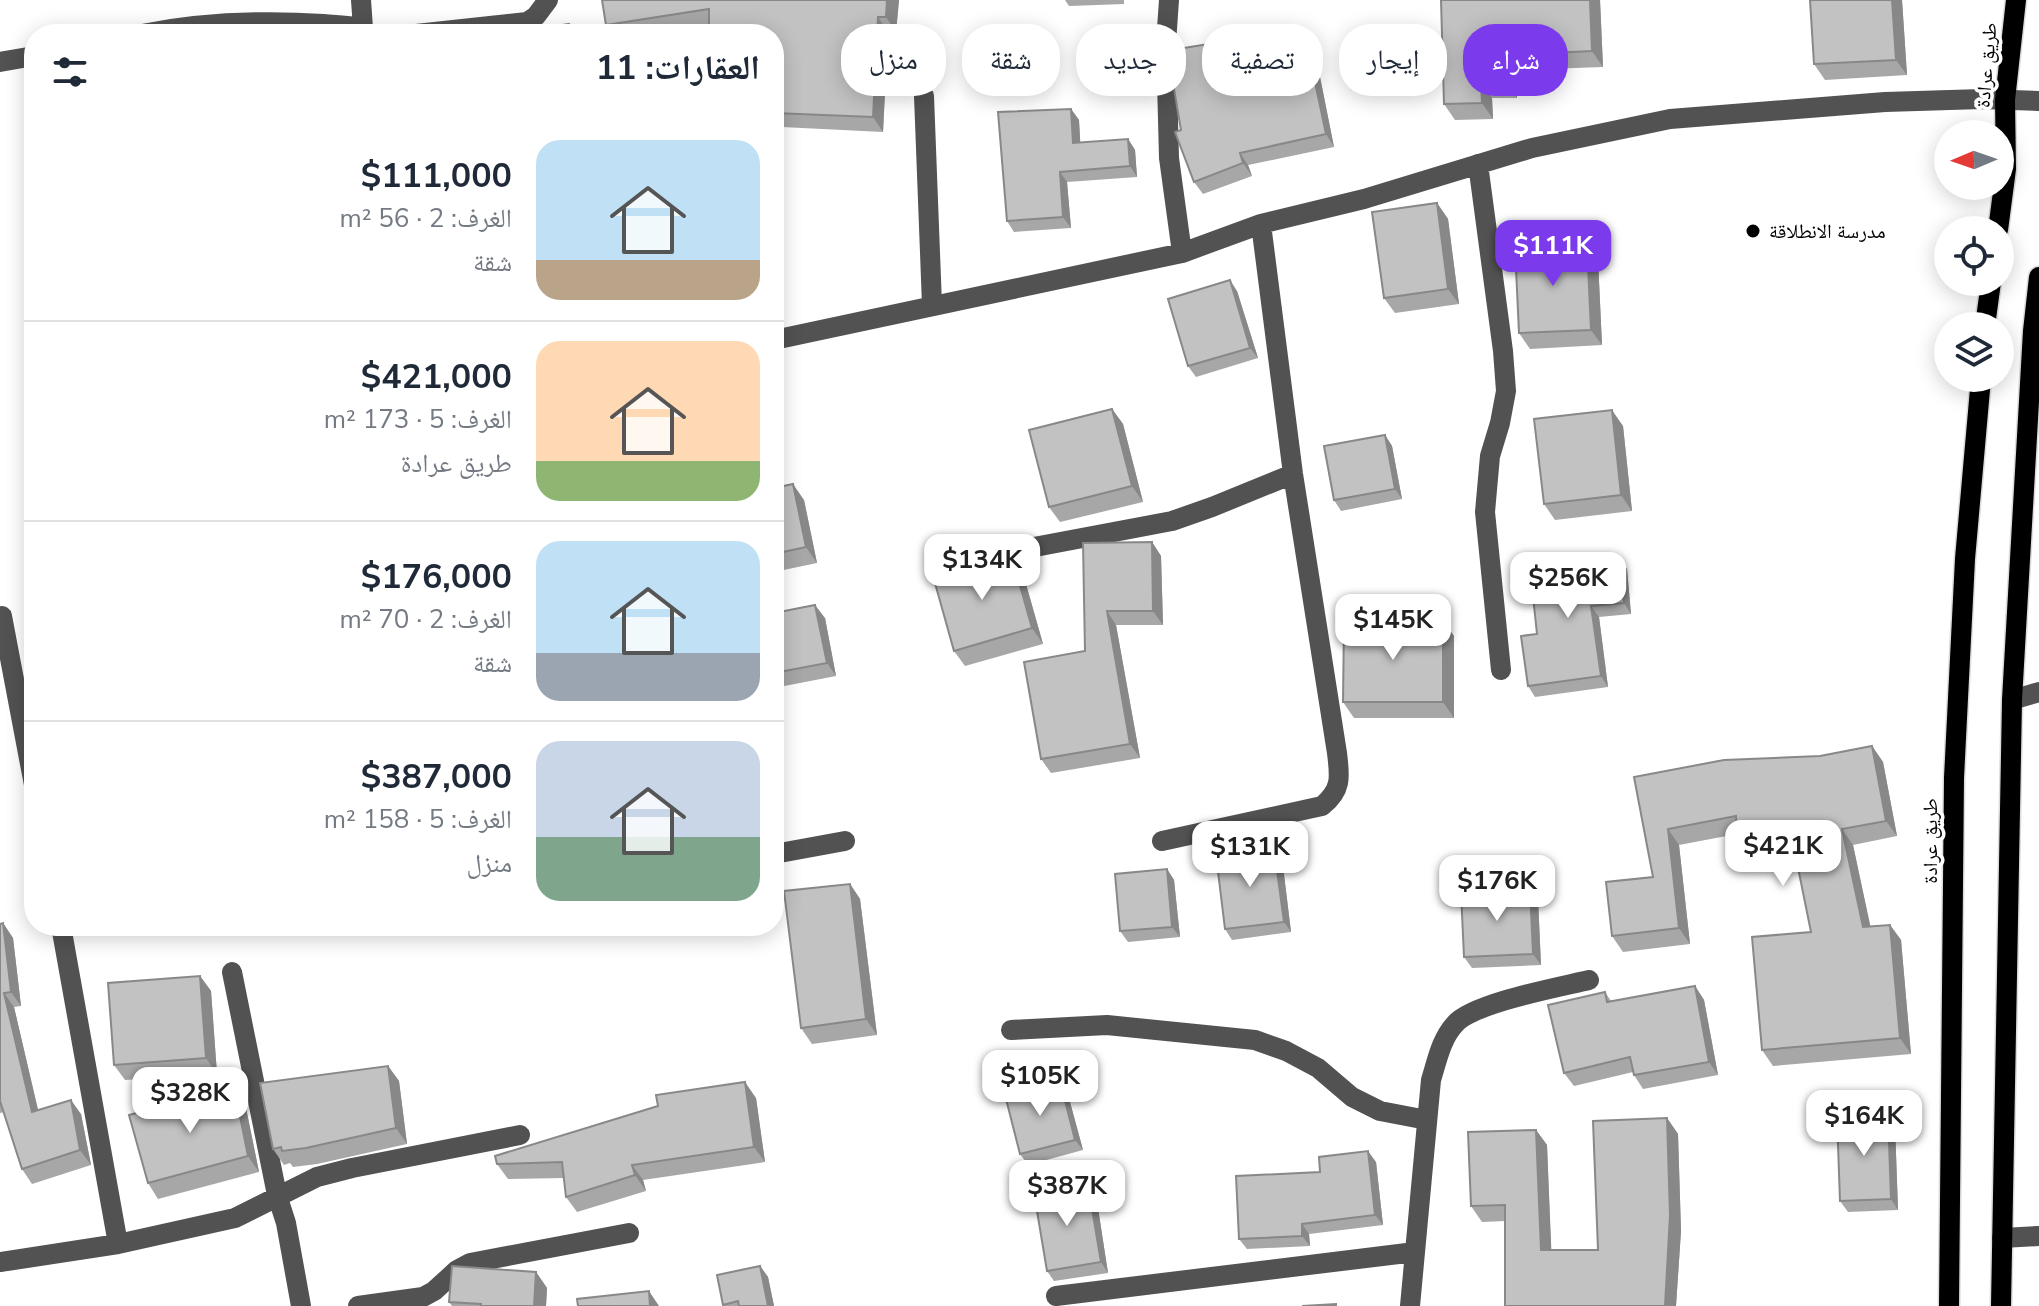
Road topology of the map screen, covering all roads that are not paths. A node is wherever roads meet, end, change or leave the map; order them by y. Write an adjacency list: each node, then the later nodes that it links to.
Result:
1 (361, 0): 7 (street)
2 (548, 0): 8 (street)
3 (1169, 0): 17 (street)
4 (2016, 0): 12 (main road, طريق عرادة)
5 (210, 24): 6 (street)
6 (313, 24)
7 (366, 24)
8 (508, 24)
9 (24, 58): 10 (street)
10 (0, 62)
11 (924, 96): 19 (street)
12 (2005, 100): 13 (street); 14 (street); 15 (main road, طريق عرادة)
13 (2039, 101)
14 (1478, 164): 16 (street); 25 (street)
15 (2000, 216)
16 (1261, 224): 17 (street); 22 (street)
17 (1182, 253): 19 (street)
18 (2039, 277): 27 (main road)
19 (932, 305): 20 (street)
20 (784, 338)
21 (1980, 392): 49 (main road, طريق عرادة)
22 (1293, 474): 23 (street); 30 (street)
23 (945, 564)
24 (2, 616): 28 (street)
25 (1501, 670)
26 (2039, 692): 27 (street)
27 (2012, 700): 41 (main road)
28 (24, 732)
29 (845, 841): 31 (street)
30 (1162, 841)
31 (784, 852)
32 (63, 936): 42 (street)
33 (232, 972): 38 (street)
34 (1589, 980): 36 (street)
35 (1011, 1030): 36 (street)
36 (1427, 1120): 43 (street)
37 (520, 1135): 38 (street)
38 (277, 1195): 42 (street); 46 (street)
39 (629, 1233): 47 (street)
40 (2039, 1236): 41 (street)
41 (2002, 1238): 50 (main road)
42 (118, 1244): 44 (street)
43 (1415, 1252): 45 (street); 48 (street)
44 (0, 1262)
45 (1056, 1296)
46 (301, 1306)
47 (358, 1306)
48 (1410, 1306)
49 (1949, 1306)
50 (2001, 1306)

